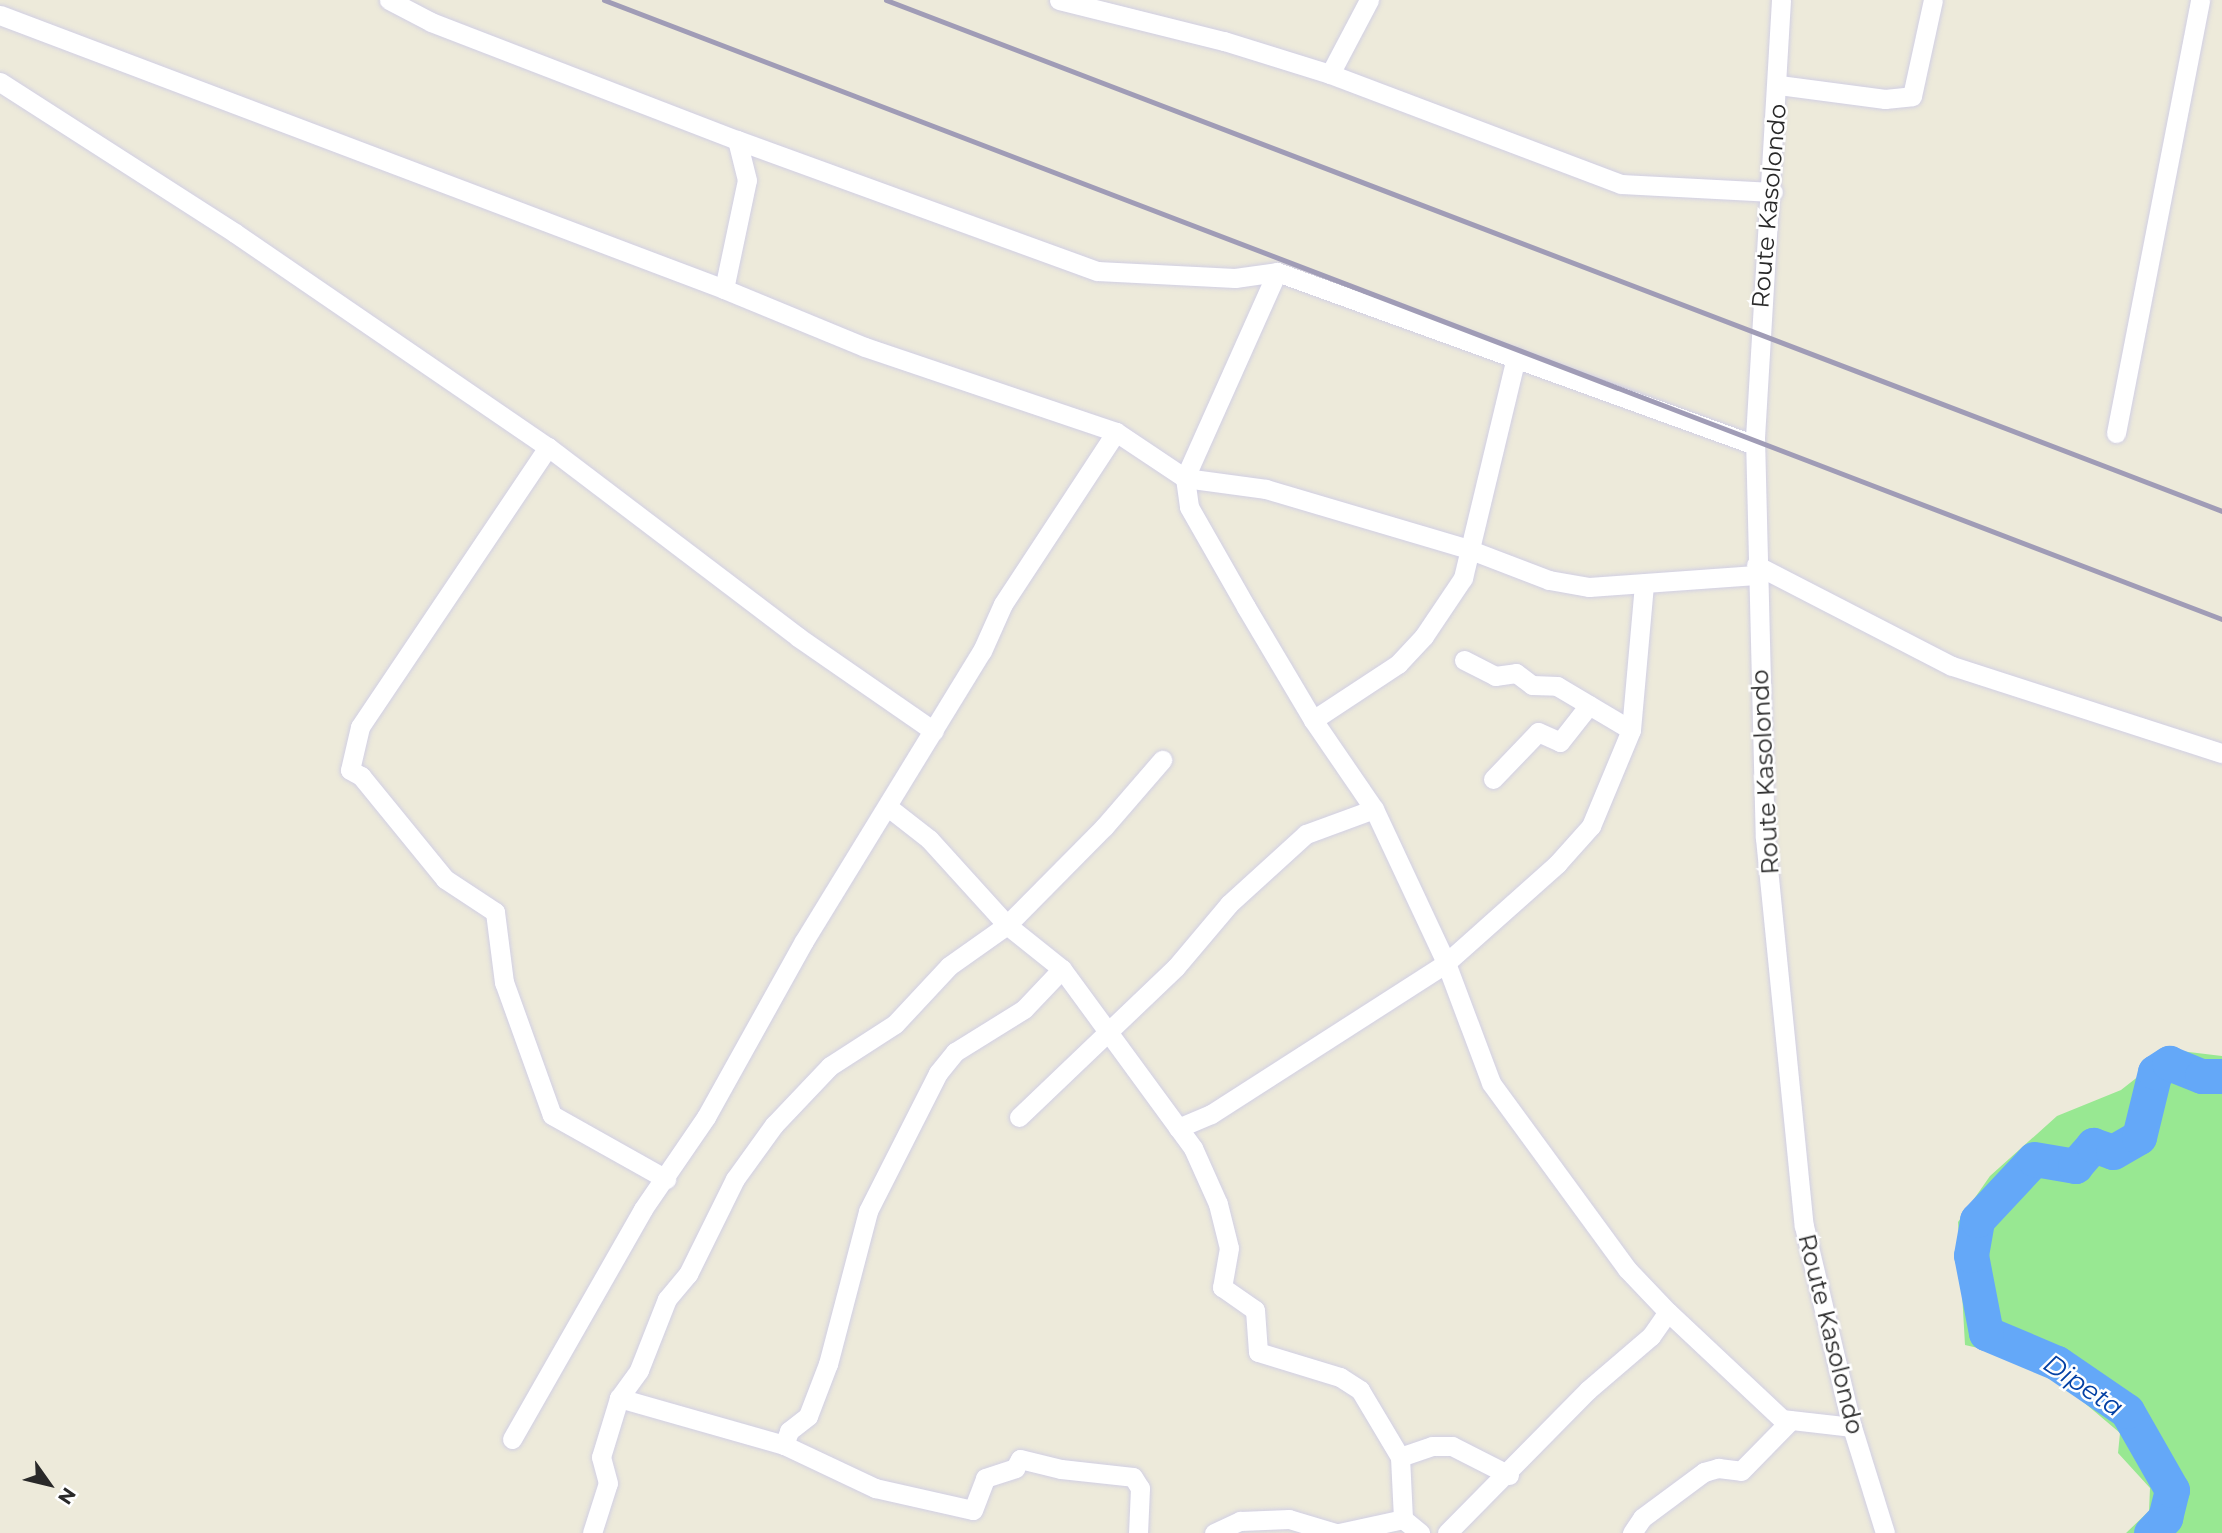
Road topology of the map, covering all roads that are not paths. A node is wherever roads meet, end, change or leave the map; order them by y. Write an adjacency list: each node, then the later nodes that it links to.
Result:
1 (389, 0): 11 (street)
2 (1059, 0): 8 (street)
3 (1369, 0): 8 (street)
4 (1781, 0): 10 (street, Route Kasolondo)
5 (1933, 0): 10 (street)
6 (2200, 0): 17 (street)
7 (0, 15): 14 (street)
8 (1330, 74): 12 (street)
9 (0, 82): 19 (street)
10 (1779, 85): 12 (street, Route Kasolondo)
11 (737, 140): 13 (street); 14 (street)
12 (1773, 192): 18 (street, Route Kasolondo)
13 (1277, 272): 15 (street); 20 (street)
14 (724, 289): 16 (street)
15 (1516, 357): 18 (street); 21 (street)
16 (1116, 432): 20 (street); 28 (street)
17 (2116, 433)
18 (1755, 445): 22 (street, Route Kasolondo)
19 (548, 447): 28 (street); 40 (street)
20 (1185, 478): 21 (street); 26 (street)
21 (1468, 549): 23 (street); 26 (street)
22 (1756, 570): 23 (street); 29 (street); 44 (street, Route Kasolondo)
23 (1644, 584): 27 (street)
24 (1464, 660): 25 (street)
25 (1589, 705): 27 (street); 31 (street)
26 (1313, 720): 33 (street)
27 (1631, 730): 35 (street)
28 (934, 732): 32 (street)
29 (2222, 753)
30 (1162, 760): 34 (street)
31 (1493, 779)
32 (888, 807): 34 (street); 40 (street)
33 (1374, 809): 35 (street); 37 (street)
34 (1007, 925): 36 (street); 42 (street)
35 (1446, 963): 39 (street); 41 (street)
36 (1062, 969): 37 (street); 46 (street)
37 (1107, 1031): 38 (street); 39 (street)
38 (1018, 1116)
39 (1178, 1128): 47 (street)
40 (666, 1179): 45 (street)
41 (1668, 1312): 43 (street); 48 (street)
42 (619, 1398): 46 (street); 50 (street)
43 (1791, 1420): 44 (street); 56 (street)
44 (1852, 1427): 57 (street, Route Kasolondo)
45 (512, 1439)
46 (784, 1445): 51 (street)
47 (1401, 1457): 48 (street); 49 (street)
48 (1508, 1475): 55 (street)
49 (1403, 1519): 53 (street); 54 (street)
50 (592, 1533)
51 (1138, 1533)
52 (1214, 1533): 53 (street)
53 (1337, 1533)
54 (1420, 1533)
55 (1447, 1533)
56 (1632, 1533)
57 (1885, 1533)

